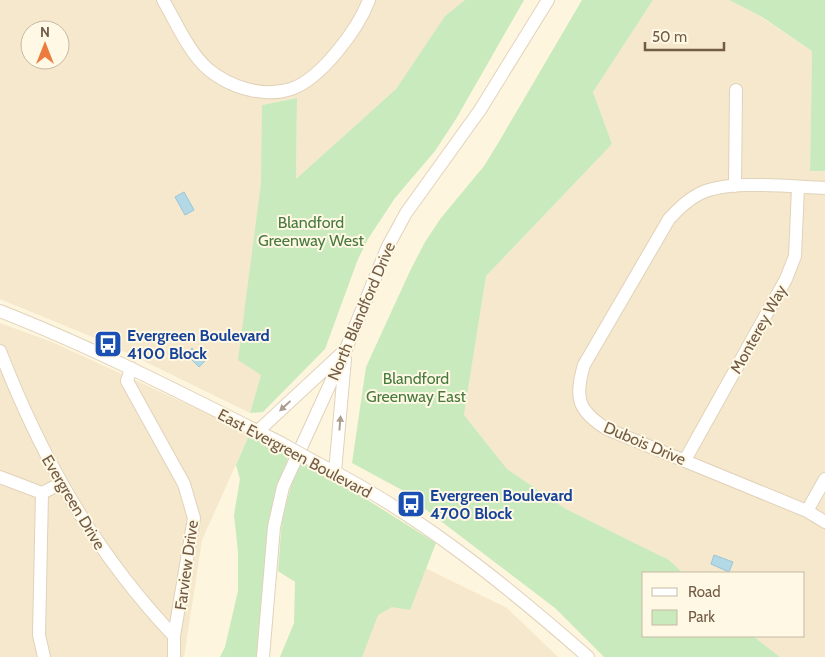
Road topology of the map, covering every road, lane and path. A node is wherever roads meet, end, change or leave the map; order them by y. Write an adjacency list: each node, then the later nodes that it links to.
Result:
1 (163, 0): 2 (street)
2 (370, 0)
3 (548, 0): 9 (street, North Blandford Drive)
4 (736, 90): 5 (street)
5 (736, 186): 6 (street, Dubois Drive); 13 (street, Dubois Drive)
6 (798, 188): 7 (street, Dubois Drive); 13 (street, Monterey Way)
7 (825, 188)
8 (1, 314): 11 (street, East Evergreen Boulevard)
9 (346, 349): 12 (street, one-way to 12); 14 (street, one-way to 9); 24 (street, North Blandford Drive)
10 (0, 351): 17 (street, Evergreen Drive)
11 (131, 368): 12 (street, East Evergreen Boulevard); 21 (street, Farview Drive)
12 (258, 431): 14 (street, East Evergreen Boulevard, bridge)
13 (685, 460): 19 (street, Dubois Drive)
14 (335, 472): 25 (street, East Evergreen Boulevard)
15 (0, 477): 18 (street)
16 (825, 479): 19 (street)
17 (60, 484): 18 (street); 21 (street, Evergreen Drive)
18 (42, 493): 22 (street)
19 (807, 510): 20 (street, Dubois Drive)
20 (825, 522)
21 (174, 636): 23 (street, Farview Drive)
22 (44, 657)
23 (174, 657)
24 (263, 657)
25 (588, 657)

